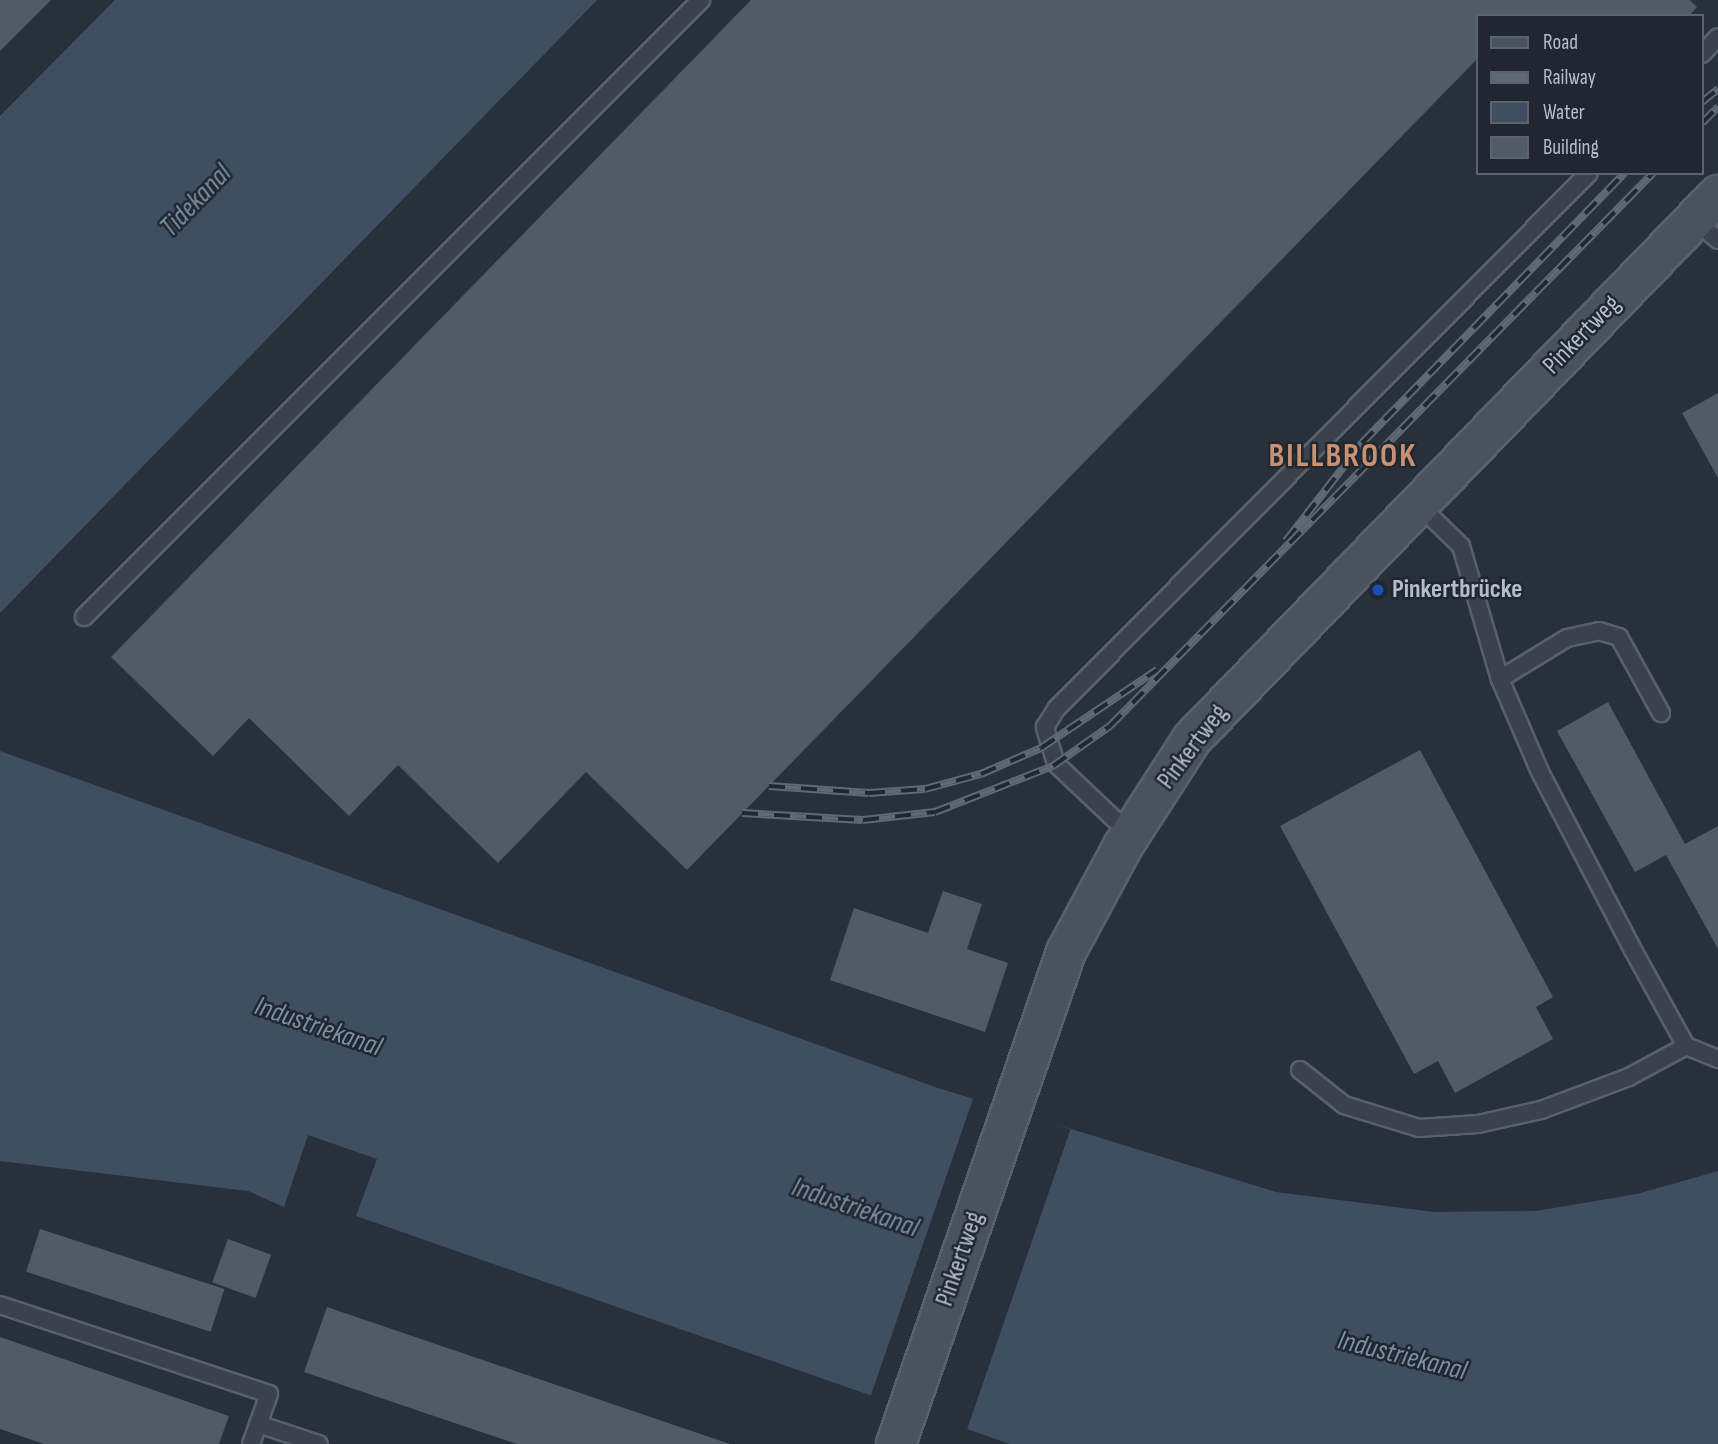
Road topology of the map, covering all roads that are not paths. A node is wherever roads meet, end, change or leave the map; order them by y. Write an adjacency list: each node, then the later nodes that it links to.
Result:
1 (701, 0): 7 (lane)
2 (1718, 37): 3 (lane)
3 (1704, 52)
4 (1587, 175): 10 (lane)
5 (1710, 218): 6 (street, Pinkertweg)
6 (1418, 503): 8 (lane); 10 (street, Pinkertweg)
7 (84, 617)
8 (1500, 679): 9 (lane); 11 (lane)
9 (1661, 713)
10 (1130, 834): 18 (street, Pinkertweg)
11 (1686, 1046): 12 (lane); 13 (lane)
12 (1718, 1059)
13 (1300, 1070)
14 (0, 1305): 15 (lane)
15 (258, 1424): 16 (lane); 17 (lane)
16 (251, 1444)
17 (319, 1444)
18 (896, 1444)

